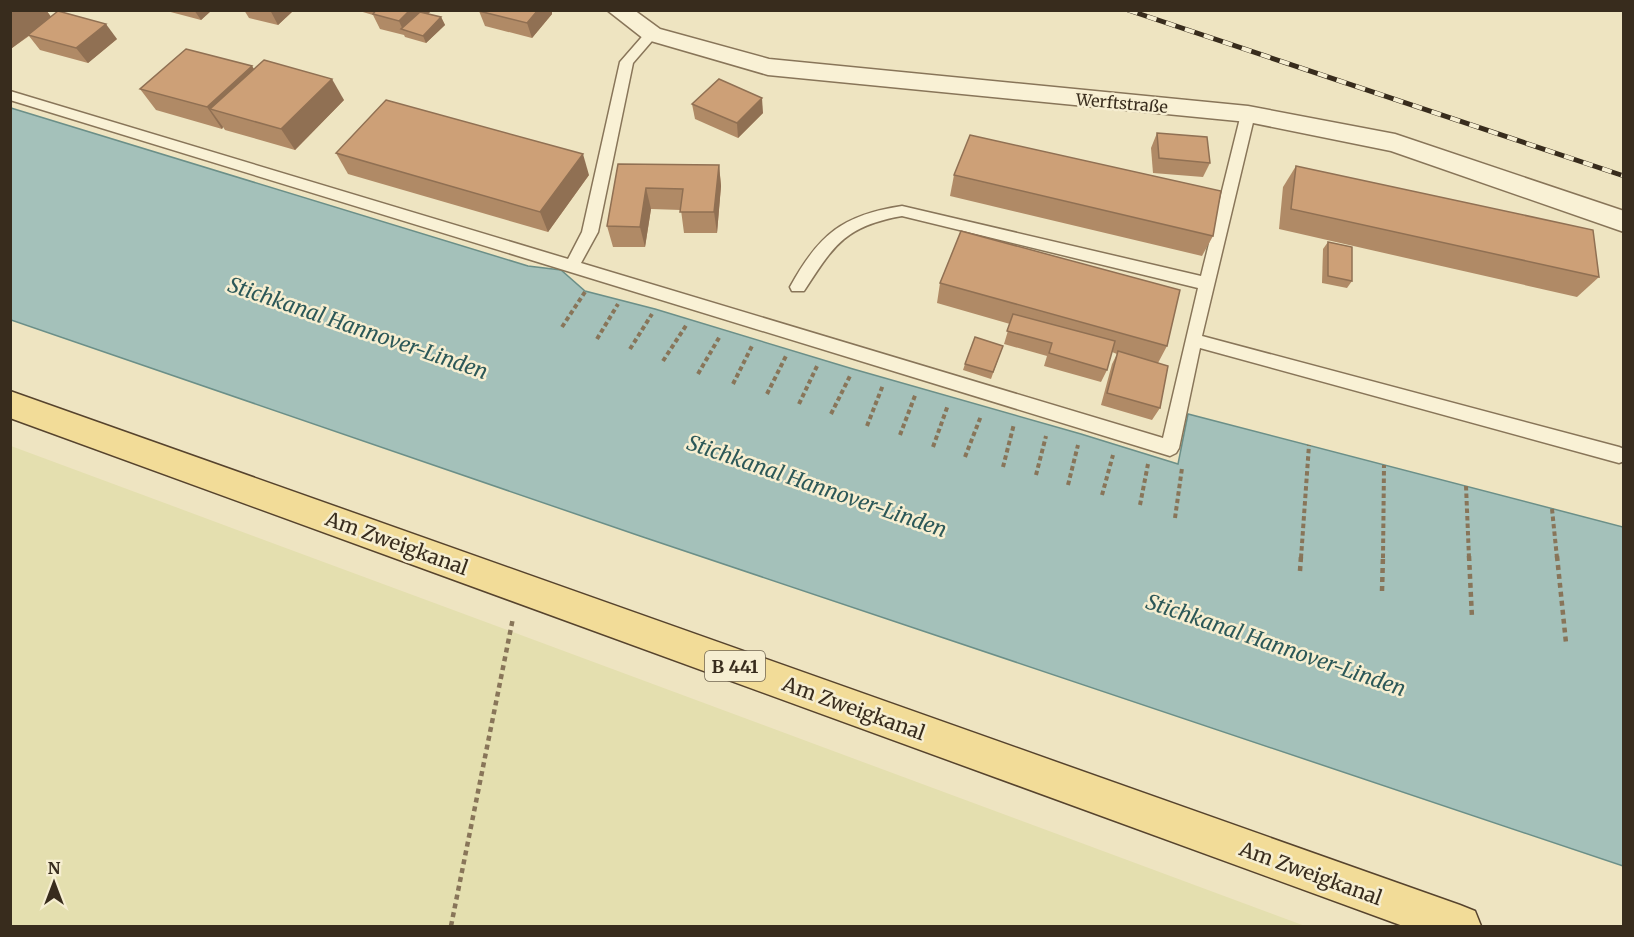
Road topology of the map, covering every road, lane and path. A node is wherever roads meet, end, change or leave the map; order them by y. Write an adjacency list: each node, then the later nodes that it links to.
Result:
1 (620, 11): 2 (street, Werftstraße)
2 (652, 34): 4 (street, Werftstraße); 6 (lane)
3 (10, 94): 6 (lane)
4 (1248, 114): 5 (street, Werftstraße); 7 (lane)
5 (1623, 222)
6 (573, 264): 17 (lane)
7 (1207, 284): 8 (lane); 17 (lane)
8 (798, 286)
9 (585, 291): 13 (path)
10 (621, 299): 15 (path)
11 (655, 309): 18 (path)
12 (689, 320): 21 (path)
13 (562, 327)
14 (723, 330): 23 (path)
15 (597, 339)
16 (755, 339): 25 (path)
17 (1193, 340): 42 (lane)
18 (630, 349)
19 (789, 349): 27 (path)
20 (820, 359): 30 (path)
21 (663, 362)
22 (853, 369): 32 (path)
23 (698, 374)
24 (885, 378): 34 (path)
25 (733, 384)
26 (918, 387): 36 (path)
27 (767, 394)
28 (952, 396): 40 (path)
29 (10, 404): 55 (main road, Am Zweigkanal / B 441)
30 (799, 404)
31 (984, 406): 43 (path)
32 (831, 414)
33 (1016, 415): 46 (path)
34 (867, 426)
35 (1047, 434): 47 (path)
36 (900, 435)
37 (1078, 444): 48 (path)
38 (1115, 445): 50 (path)
39 (1309, 445): 54 (path)
40 (933, 447)
41 (1149, 455): 51 (path)
42 (1619, 455)
43 (965, 457)
44 (1183, 462): 53 (path)
45 (1384, 465): 56 (path)
46 (1003, 467)
47 (1036, 475)
48 (1068, 485)
49 (1466, 486): 57 (path)
50 (1102, 495)
51 (1140, 505)
52 (1552, 509): 58 (path)
53 (1175, 518)
54 (1300, 571)
55 (519, 588): 59 (path); 60 (main road, Am Zweigkanal / B 441)
56 (1382, 591)
57 (1472, 618)
58 (1566, 643)
59 (451, 927)
60 (1460, 927)

